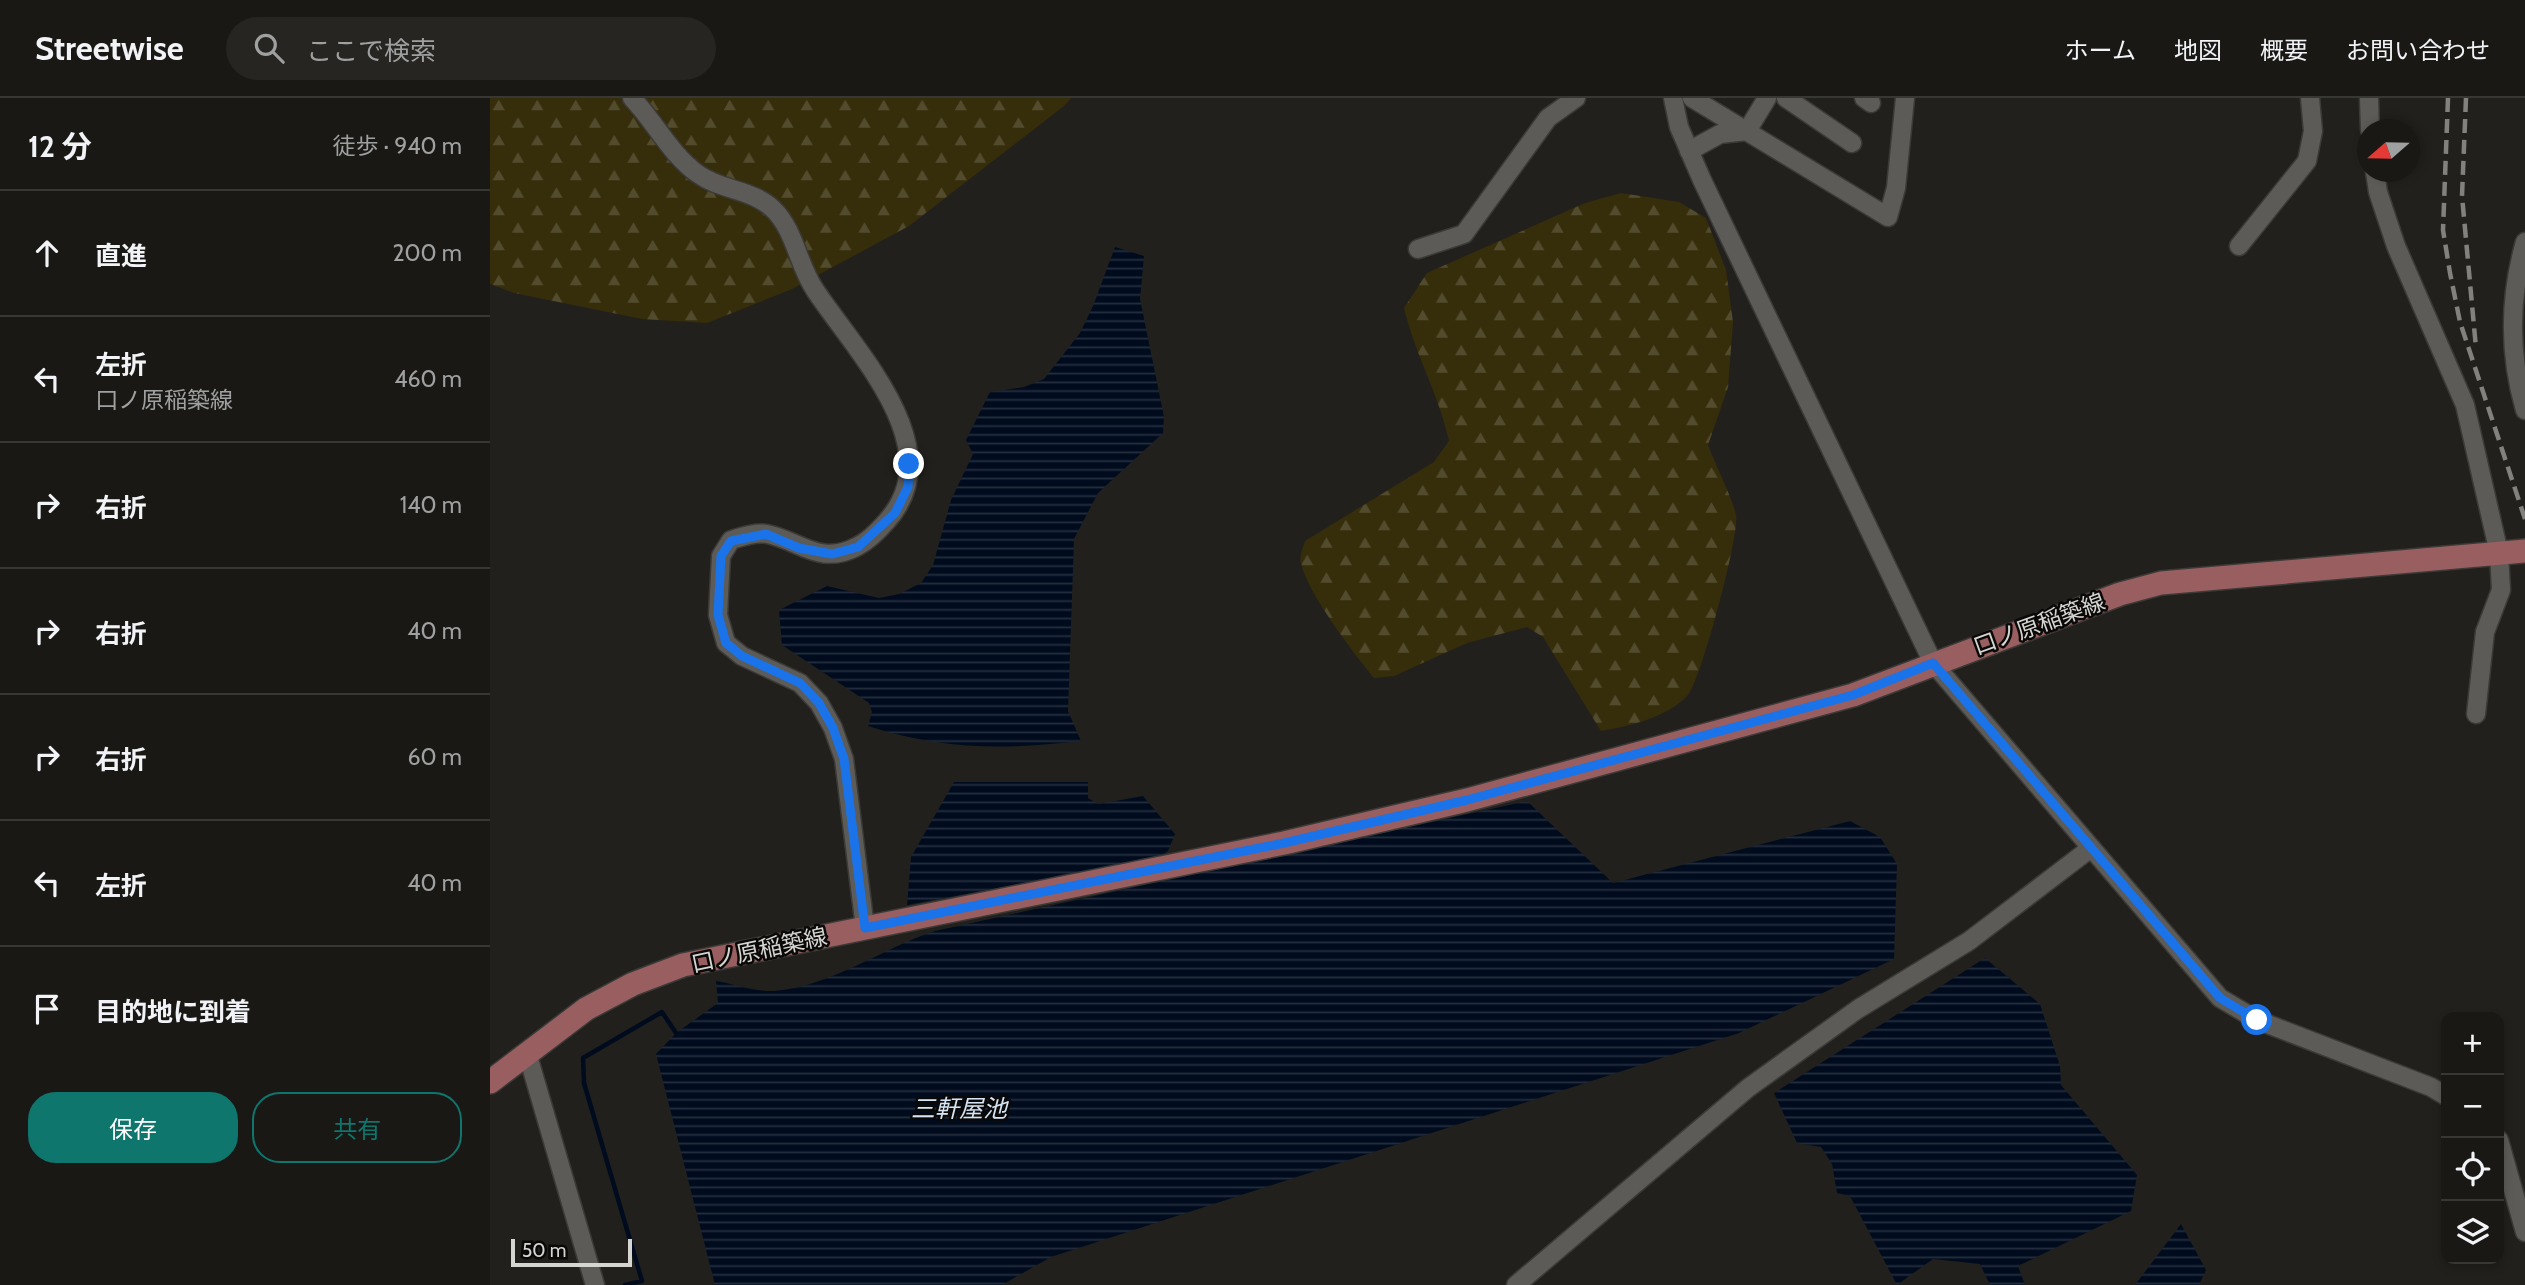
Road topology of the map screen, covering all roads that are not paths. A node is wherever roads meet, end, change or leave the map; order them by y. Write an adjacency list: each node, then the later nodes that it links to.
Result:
1 (632, 98): 24 (street)
2 (1576, 98): 17 (street)
3 (1673, 98): 13 (street)
4 (1692, 98): 11 (street)
5 (1767, 98): 11 (street)
6 (1786, 98): 12 (street)
7 (1905, 98): 11 (street)
8 (2310, 98): 16 (street)
9 (2369, 98): 10 (street)
10 (2370, 119)
11 (1747, 131): 13 (street)
12 (1852, 143)
13 (1689, 151): 21 (street)
14 (2376, 182): 20 (street)
15 (2525, 242): 18 (street)
16 (2239, 246)
17 (1418, 249)
18 (2525, 410)
19 (2525, 551): 20 (main road, 口ノ原稲築線)
20 (2499, 553): 21 (main road, 口ノ原稲築線); 22 (street)
21 (1933, 663): 23 (street); 24 (main road, 口ノ原稲築線)
22 (2476, 714)
23 (2091, 848): 27 (street); 31 (street)
24 (865, 928): 25 (main road, 口ノ原稲築線)
25 (528, 1056): 26 (main road, 口ノ原稲築線); 30 (street)
26 (490, 1082)
27 (2441, 1093)
28 (2504, 1158): 29 (street)
29 (2525, 1232)
30 (595, 1285)
31 (1516, 1285)

